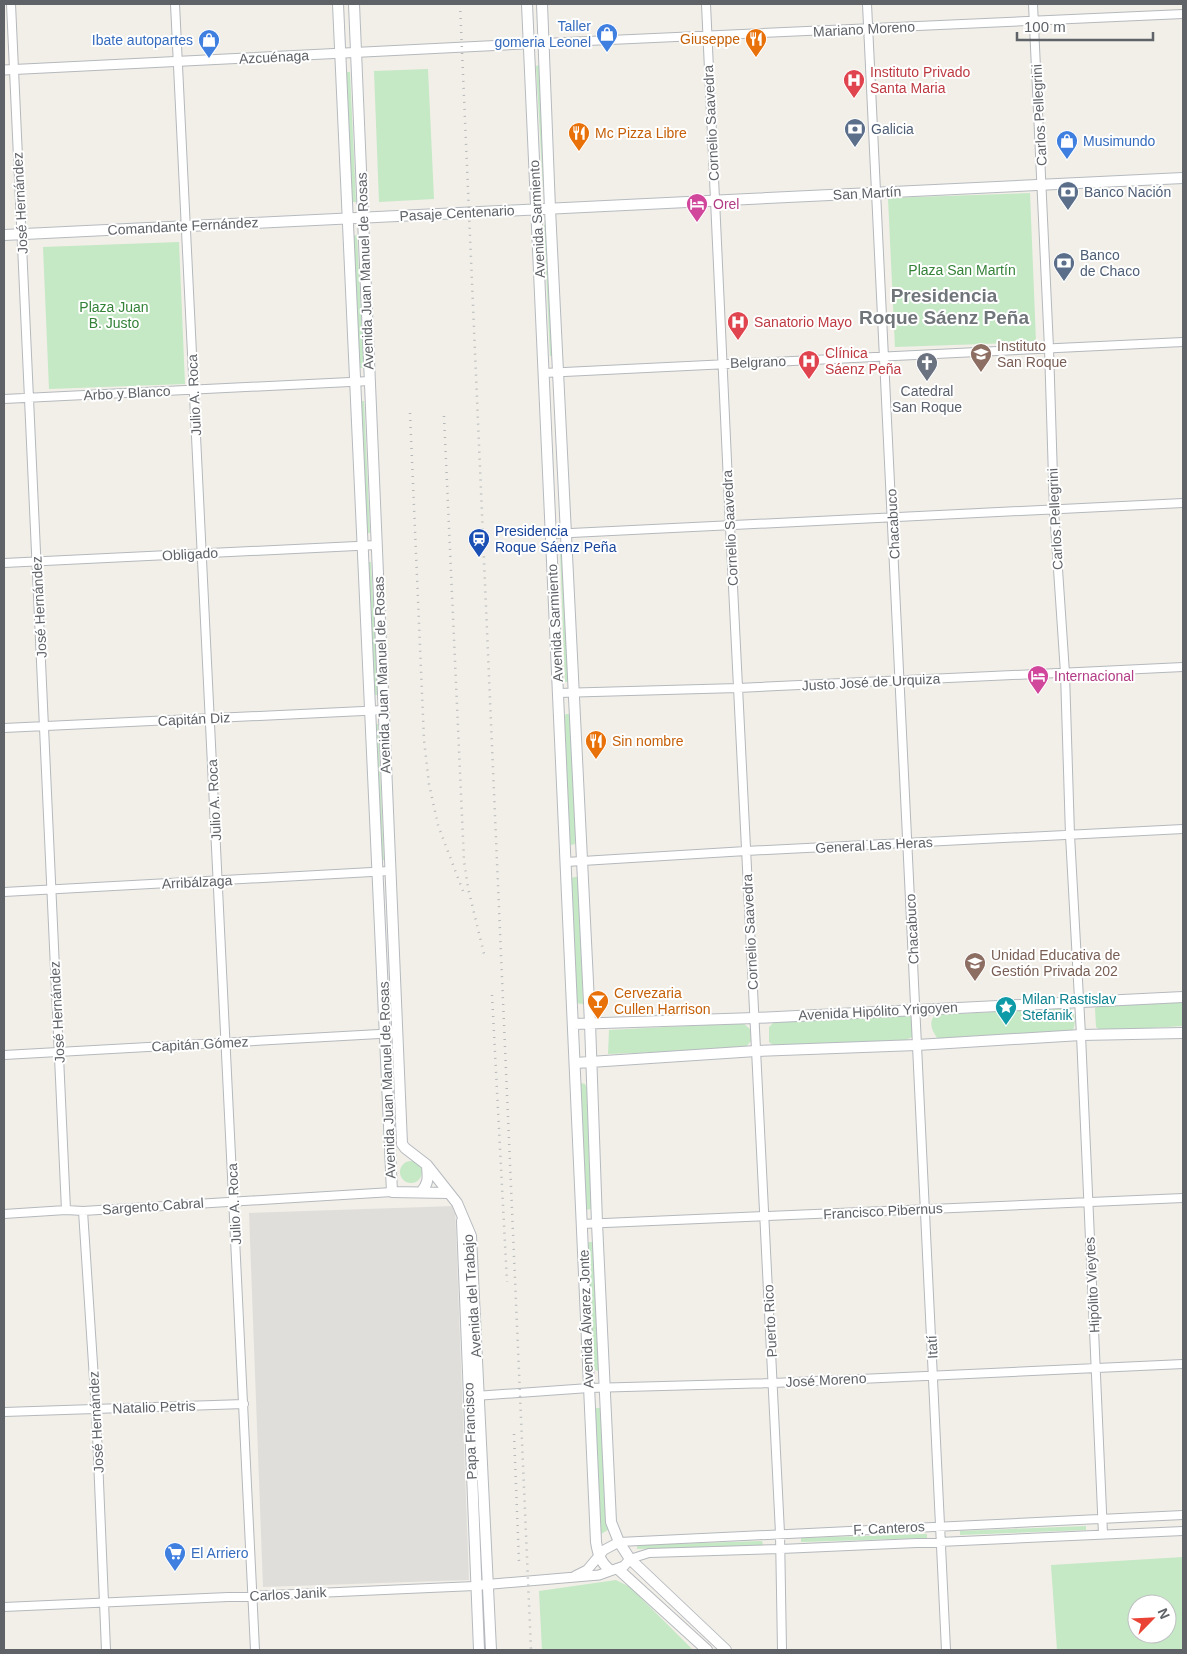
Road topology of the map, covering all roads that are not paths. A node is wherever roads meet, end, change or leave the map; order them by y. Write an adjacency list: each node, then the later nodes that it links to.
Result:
1 (11, 4): 20 (street, José Hernández)
2 (175, 4): 18 (street, Julio A. Roca)
3 (338, 4): 16 (main road, Avenida Juan Manuel de Rosas)
4 (354, 4): 17 (main road, Avenida Juan Manuel de Rosas)
5 (527, 4): 15 (main road, Avenida Sarmiento)
6 (542, 4): 14 (main road, Avenida Sarmiento)
7 (706, 4): 13 (street, Cornelio Saavedra)
8 (868, 4): 12 (street, Chacabuco)
9 (1033, 4): 11 (street, Carlos Pellegrini)
10 (1183, 14): 11 (street, Mariano Moreno)
11 (1034, 21): 12 (street, Mariano Moreno); 22 (street, Carlos Pellegrini)
12 (868, 29): 13 (street, Mariano Moreno); 23 (street, Chacabuco)
13 (707, 36): 14 (street, Mariano Moreno); 24 (street, Cornelio Saavedra)
14 (544, 43): 15 (street, Azcuénaga); 26 (main road, Avenida Sarmiento)
15 (529, 44): 17 (street, Azcuénaga); 25 (main road, Avenida Sarmiento)
16 (340, 53): 17 (street, Azcuénaga); 18 (street, Azcuénaga); 28 (main road, Avenida Juan Manuel de Rosas)
17 (356, 53): 27 (main road, Avenida Juan Manuel de Rosas)
18 (178, 61): 20 (street, Azcuénaga); 29 (street, Julio A. Roca)
19 (4, 70): 20 (street, Azcuénaga)
20 (14, 70): 30 (street, José Hernández)
21 (1183, 178): 22 (main road, San Martín)
22 (1042, 184): 23 (main road, San Martín); 33 (street, Carlos Pellegrini)
23 (877, 193): 24 (main road, San Martín); 34 (street, Chacabuco)
24 (715, 200): 26 (main road, San Martín); 35 (street, Cornelio Saavedra)
25 (536, 209): 26 (main road, Pasaje Centenario); 27 (main road, Pasaje Centenario); 36 (main road, Avenida Sarmiento)
26 (550, 209): 37 (main road, Avenida Sarmiento)
27 (363, 217): 28 (main road, Comandante Fernández); 39 (main road, Avenida Juan Manuel de Rosas)
28 (348, 218): 29 (main road, Comandante Fernández); 38 (main road, Avenida Juan Manuel de Rosas)
29 (186, 226): 30 (main road, Comandante Fernández); 40 (street, Julio A. Roca)
30 (22, 234): 31 (main road, Comandante Fernández); 41 (street, José Hernández)
31 (4, 235)
32 (1183, 342): 33 (street, Belgrano)
33 (1049, 348): 34 (street, Belgrano); 44 (street, Carlos Pellegrini)
34 (884, 357): 35 (street, Belgrano); 45 (street, Chacabuco)
35 (722, 364): 37 (street, Belgrano); 46 (street, Cornelio Saavedra)
36 (544, 373): 37 (street, Belgrano); 48 (main road, Avenida Sarmiento)
37 (559, 373): 47 (main road, Avenida Sarmiento)
38 (355, 382): 39 (street, Arbo y Blanco); 40 (street, Arbo y Blanco); 49 (main road, Avenida Juan Manuel de Rosas)
39 (370, 382): 50 (main road, Avenida Juan Manuel de Rosas)
40 (194, 390): 41 (street, Arbo y Blanco); 51 (street, Julio A. Roca)
41 (29, 398): 42 (street, Arbo y Blanco); 52 (street, José Hernández)
42 (4, 399)
43 (1183, 503): 44 (street)
44 (1054, 510): 45 (street); 55 (street, Carlos Pellegrini)
45 (892, 518): 46 (street); 56 (street, Chacabuco)
46 (730, 526): 47 (street); 57 (street, Cornelio Saavedra)
47 (566, 533): 48 (street); 59 (main road, Avenida Sarmiento)
48 (551, 534): 58 (main road, Avenida Sarmiento)
49 (363, 545): 50 (street, Obligado); 51 (street, Obligado); 61 (main road, Avenida Juan Manuel de Rosas)
50 (377, 545): 60 (main road, Avenida Juan Manuel de Rosas)
51 (202, 554): 52 (street, Obligado); 62 (street, Julio A. Roca)
52 (37, 562): 53 (street, Obligado); 63 (street, José Hernández)
53 (4, 563)
54 (1183, 666): 55 (street, Justo José de Urquiza)
55 (1065, 673): 56 (street, Justo José de Urquiza); 66 (street, Carlos Pellegrini)
56 (900, 681): 57 (street, Justo José de Urquiza); 67 (street, Chacabuco)
57 (738, 688): 59 (street, Justo José de Urquiza); 68 (street, Cornelio Saavedra)
58 (558, 693): 59 (street, Justo José de Urquiza); 69 (main road, Avenida Sarmiento)
59 (573, 693): 70 (main road, Avenida Sarmiento)
60 (384, 710): 61 (street, Capitán Diz); 71 (main road, Avenida Juan Manuel de Rosas)
61 (371, 711): 62 (street, Capitán Diz); 72 (main road, Avenida Juan Manuel de Rosas)
62 (210, 718): 63 (street, Capitán Diz); 73 (street, Julio A. Roca)
63 (44, 726): 64 (street, Capitán Diz); 74 (street, José Hernández)
64 (4, 728)
65 (1183, 829): 66 (street, General Las Heras)
66 (1070, 835): 67 (street, General Las Heras); 77 (street, Carlos Pellegrini)
67 (908, 843): 68 (street, General Las Heras); 78 (street, Chacabuco)
68 (746, 851): 70 (street, General Las Heras); 79 (street, Cornelio Saavedra)
69 (566, 862): 70 (street, General Las Heras); 81 (main road, Avenida Sarmiento)
70 (582, 862): 80 (main road, Avenida Sarmiento)
71 (390, 871): 72 (street, Arribálzaga); 82 (main road, Avenida Juan Manuel de Rosas)
72 (378, 872): 73 (street, Arribálzaga); 84 (main road, Avenida Juan Manuel de Rosas)
73 (218, 880): 74 (street, Arribálzaga); 86 (street, Julio A. Roca)
74 (51, 889): 75 (street, Arribálzaga); 89 (street, José Hernández)
75 (4, 892)
76 (1183, 997): 77 (main road, Avenida Hipólito Yrigoyen)
77 (1079, 1001): 78 (main road, Avenida Hipólito Yrigoyen); 85 (street, Carlos Pellegrini)
78 (916, 1009): 79 (main road, Avenida Hipólito Yrigoyen); 87 (street, Chacabuco)
79 (755, 1018): 80 (main road, Avenida Hipólito Yrigoyen); 88 (street, Cornelio Saavedra)
80 (590, 1023): 81 (main road, Avenida Hipólito Yrigoyen); 91 (main road, Avenida Sarmiento)
81 (573, 1024): 92 (main road, Avenida Sarmiento)
82 (397, 1033): 84 (street, Capitán Gómez); 93 (main road, Avenida Juan Manuel de Rosas)
83 (1183, 1033): 85 (main road)
84 (386, 1034): 86 (street, Capitán Gómez); 94 (main road, Avenida Juan Manuel de Rosas)
85 (1081, 1035): 87 (main road); 101 (street, Hipólito Vieytes)
86 (226, 1043): 89 (street, Capitán Gómez); 100 (street, Julio A. Roca)
87 (917, 1045): 88 (main road); 102 (street, Itatí)
88 (756, 1051): 91 (main road); 106 (street, Puerto Rico)
89 (59, 1052): 90 (street, Capitán Gómez); 103 (street, José Hernández)
90 (4, 1056)
91 (591, 1062): 92 (main road); 107 (main road, Avenida Álvarez Jonte)
92 (575, 1063): 108 (main road, Avenida Álvarez Jonte)
93 (405, 1148): 94 (main road); 95 (main road, Avenida Juan Manuel de Rosas)
94 (390, 1158): 96 (main road, Avenida Juan Manuel de Rosas)
95 (427, 1166): 97 (main road); 98 (main road, Avenida Juan Manuel de Rosas)
96 (392, 1192): 97 (main road, Avenida Juan Manuel de Rosas); 100 (street, Sargento Cabral)
97 (421, 1192): 98 (main road, Avenida Juan Manuel de Rosas)
98 (448, 1193): 115 (main road, Avenida del Trabajo)
99 (1183, 1198): 101 (street, Francisco Pibernus)
100 (234, 1201): 104 (street, Sargento Cabral); 116 (street, Julio A. Roca)
101 (1088, 1202): 102 (street, Francisco Pibernus); 110 (street, Hipólito Vieytes)
102 (925, 1209): 106 (street, Francisco Pibernus); 111 (street, Itatí)
103 (66, 1210): 104 (street, Sargento Cabral); 105 (street, Sargento Cabral)
104 (83, 1211): 117 (street, José Hernández)
105 (4, 1214)
106 (766, 1216): 107 (street, Francisco Pibernus); 112 (street, Puerto Rico)
107 (597, 1223): 108 (street, Francisco Pibernus); 114 (main road, Avenida Álvarez Jonte)
108 (582, 1224): 113 (main road, Avenida Álvarez Jonte)
109 (1183, 1364): 110 (street, José Moreno)
110 (1095, 1368): 111 (street, José Moreno); 120 (street, Hipólito Vieytes)
111 (933, 1375): 112 (street, José Moreno); 121 (street, Itatí)
112 (773, 1382): 114 (street, José Moreno); 123 (street, Puerto Rico)
113 (589, 1388): 114 (street, José Moreno); 115 (street, José Moreno); 128 (main road, Avenida Álvarez Jonte)
114 (604, 1388): 125 (main road, Avenida Álvarez Jonte)
115 (473, 1396): 132 (main road, Avenida del Trabajo); 133 (main road, Papa Francisco)
116 (244, 1404): 117 (street, Natalio Petris); 134 (street, Julio A. Roca)
117 (96, 1410): 118 (street, Natalio Petris); 135 (street, José Hernández)
118 (4, 1412)
119 (1183, 1515): 120 (street, F. Canteros)
120 (1102, 1519): 121 (street, F. Canteros); 124 (street, Hipólito Vieytes)
121 (940, 1526): 123 (street, F. Canteros); 126 (street, Itatí)
122 (1183, 1531): 124 (street, F. Canteros)
123 (780, 1533): 125 (street, F. Canteros); 127 (street, Puerto Rico)
124 (1103, 1534): 126 (street, F. Canteros)
125 (619, 1542): 128 (street, F. Canteros); 129 (main road, Avenida Álvarez Jonte)
126 (941, 1542): 127 (street, F. Canteros); 144 (street, Itatí)
127 (781, 1549): 129 (street, F. Canteros); 143 (street, Puerto Rico)
128 (598, 1555): 130 (main road); 131 (street, Carlos Janik)
129 (630, 1559): 130 (street, F. Canteros); 142 (main road, Avenida Álvarez Jonte)
130 (614, 1570): 131 (street, Carlos Janik); 141 (main road)
131 (571, 1577): 132 (street, Carlos Janik)
132 (488, 1585): 133 (street, Carlos Janik); 140 (main road)
133 (475, 1586): 134 (street, Carlos Janik); 139 (main road, Papa Francisco)
134 (253, 1596): 135 (street, Carlos Janik); 138 (street, Julio A. Roca)
135 (105, 1603): 136 (street, Carlos Janik); 137 (street, José Hernández)
136 (4, 1607)
137 (106, 1650)
138 (255, 1650)
139 (478, 1650)
140 (492, 1650)
141 (707, 1650)
142 (726, 1650)
143 (782, 1650)
144 (946, 1650)

